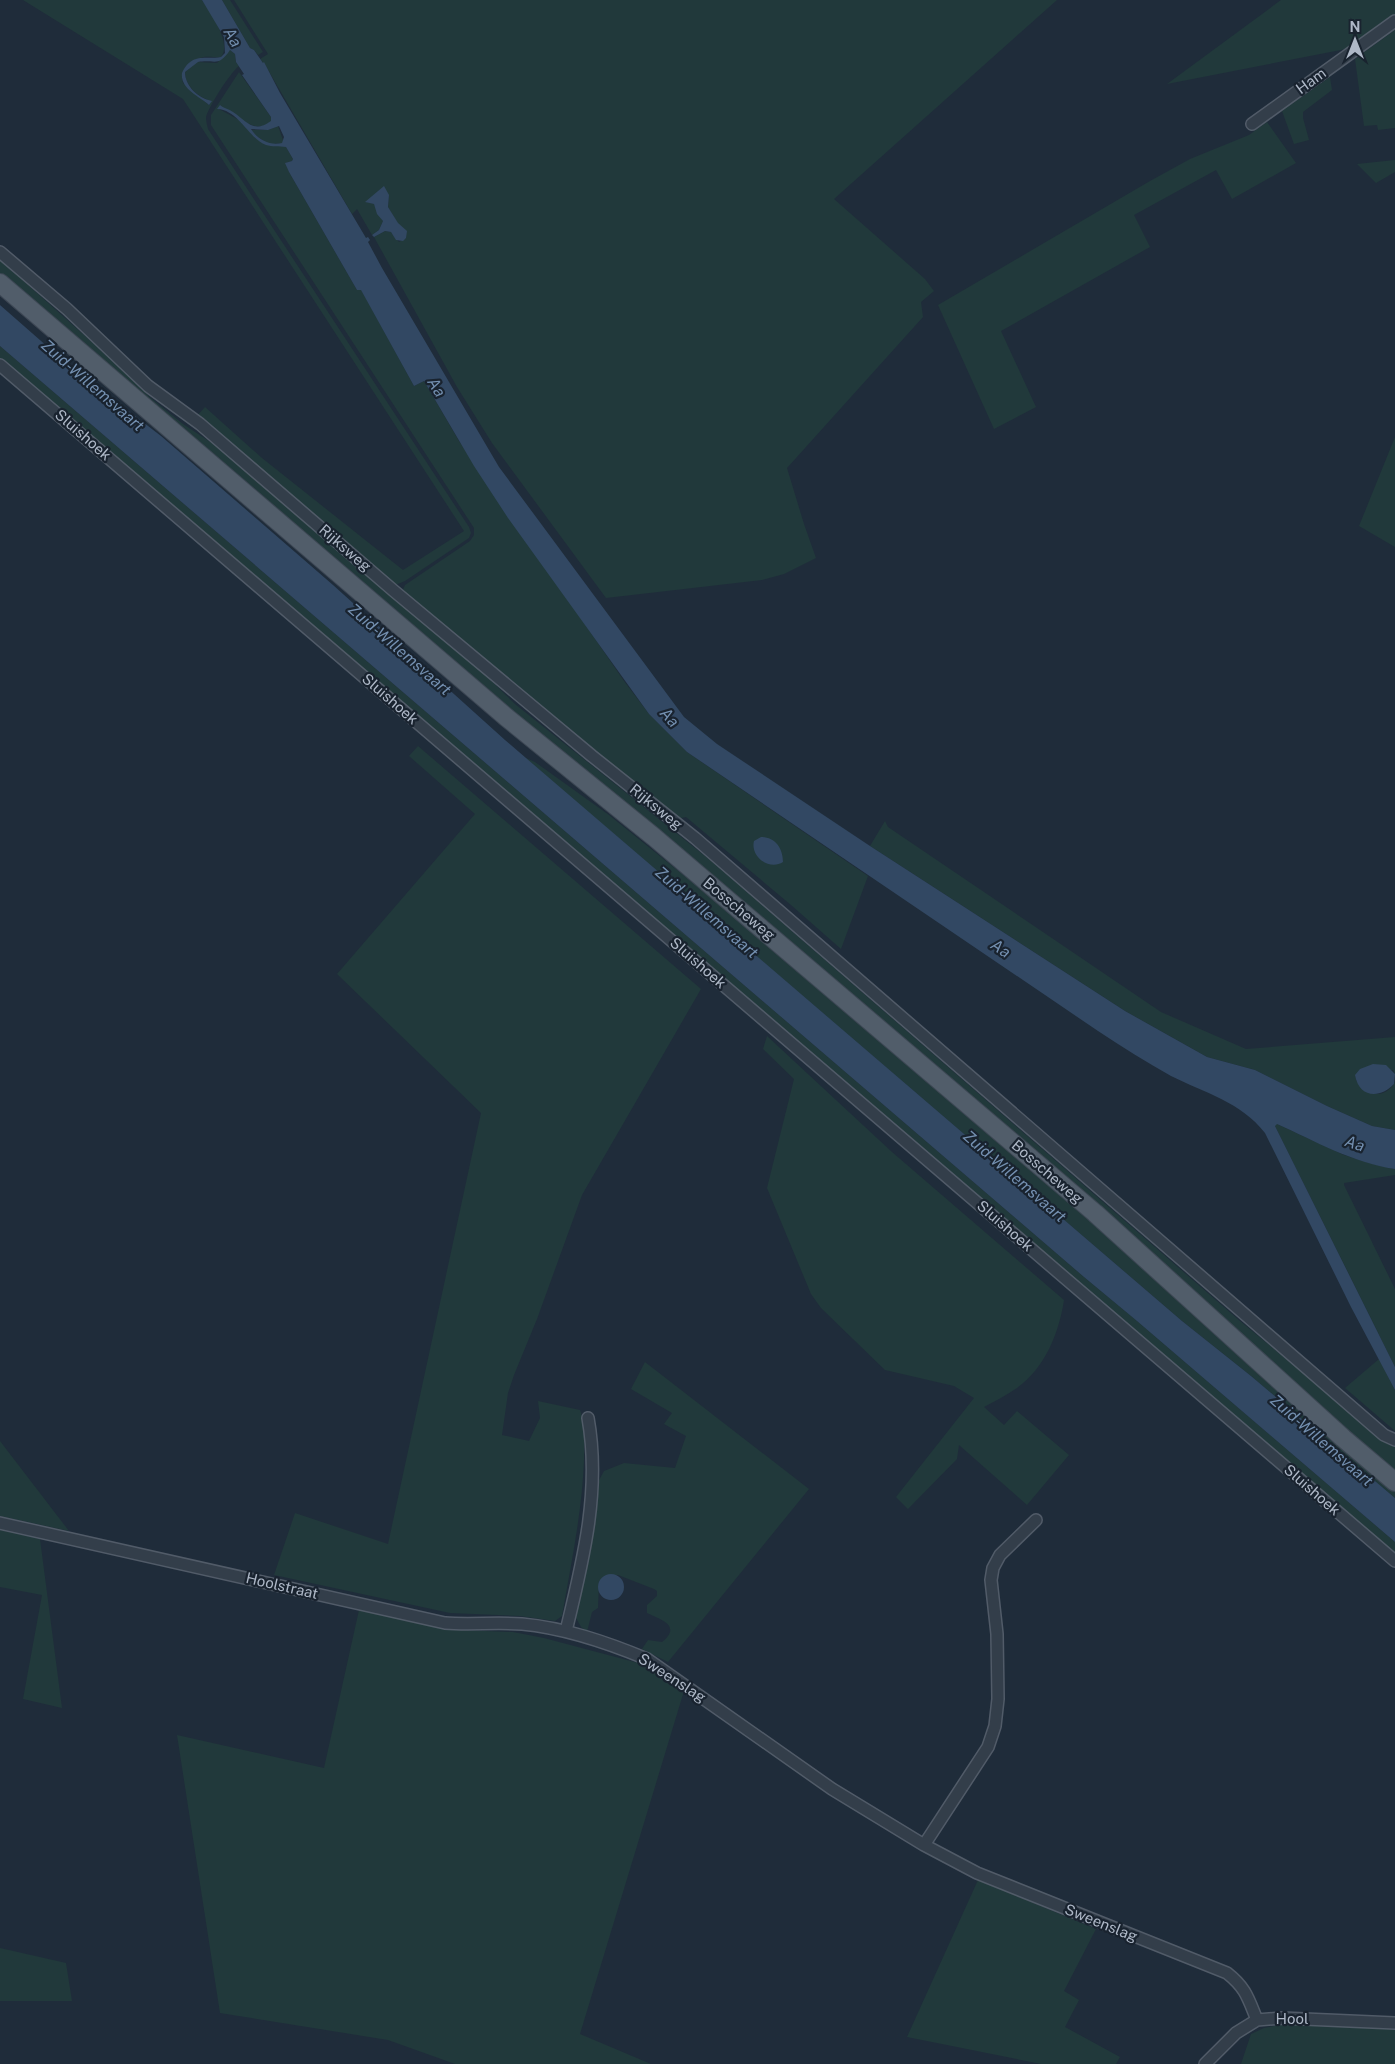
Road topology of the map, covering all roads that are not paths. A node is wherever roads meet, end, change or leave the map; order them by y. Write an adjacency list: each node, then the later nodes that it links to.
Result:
1 (1395, 20): 2 (street, Ham)
2 (1252, 124)
3 (0, 252): 6 (street, Rijksweg)
4 (0, 283): 7 (main road, Rijksweg)
5 (0, 365): 13 (street, Sluishoek)
6 (695, 838): 9 (street, Bosscheweg)
7 (693, 870): 10 (main road, Bosscheweg)
8 (588, 1418): 14 (street)
9 (1395, 1440)
10 (1395, 1482)
11 (1036, 1520): 15 (street)
12 (0, 1523): 14 (street, Hoolstraat)
13 (1395, 1561)
14 (566, 1631): 15 (street, Sweenslag)
15 (924, 1845): 16 (street, Sweenslag)
16 (1257, 2020): 17 (street, Hool); 18 (street, Hool)
17 (1395, 2023)
18 (1205, 2064)

